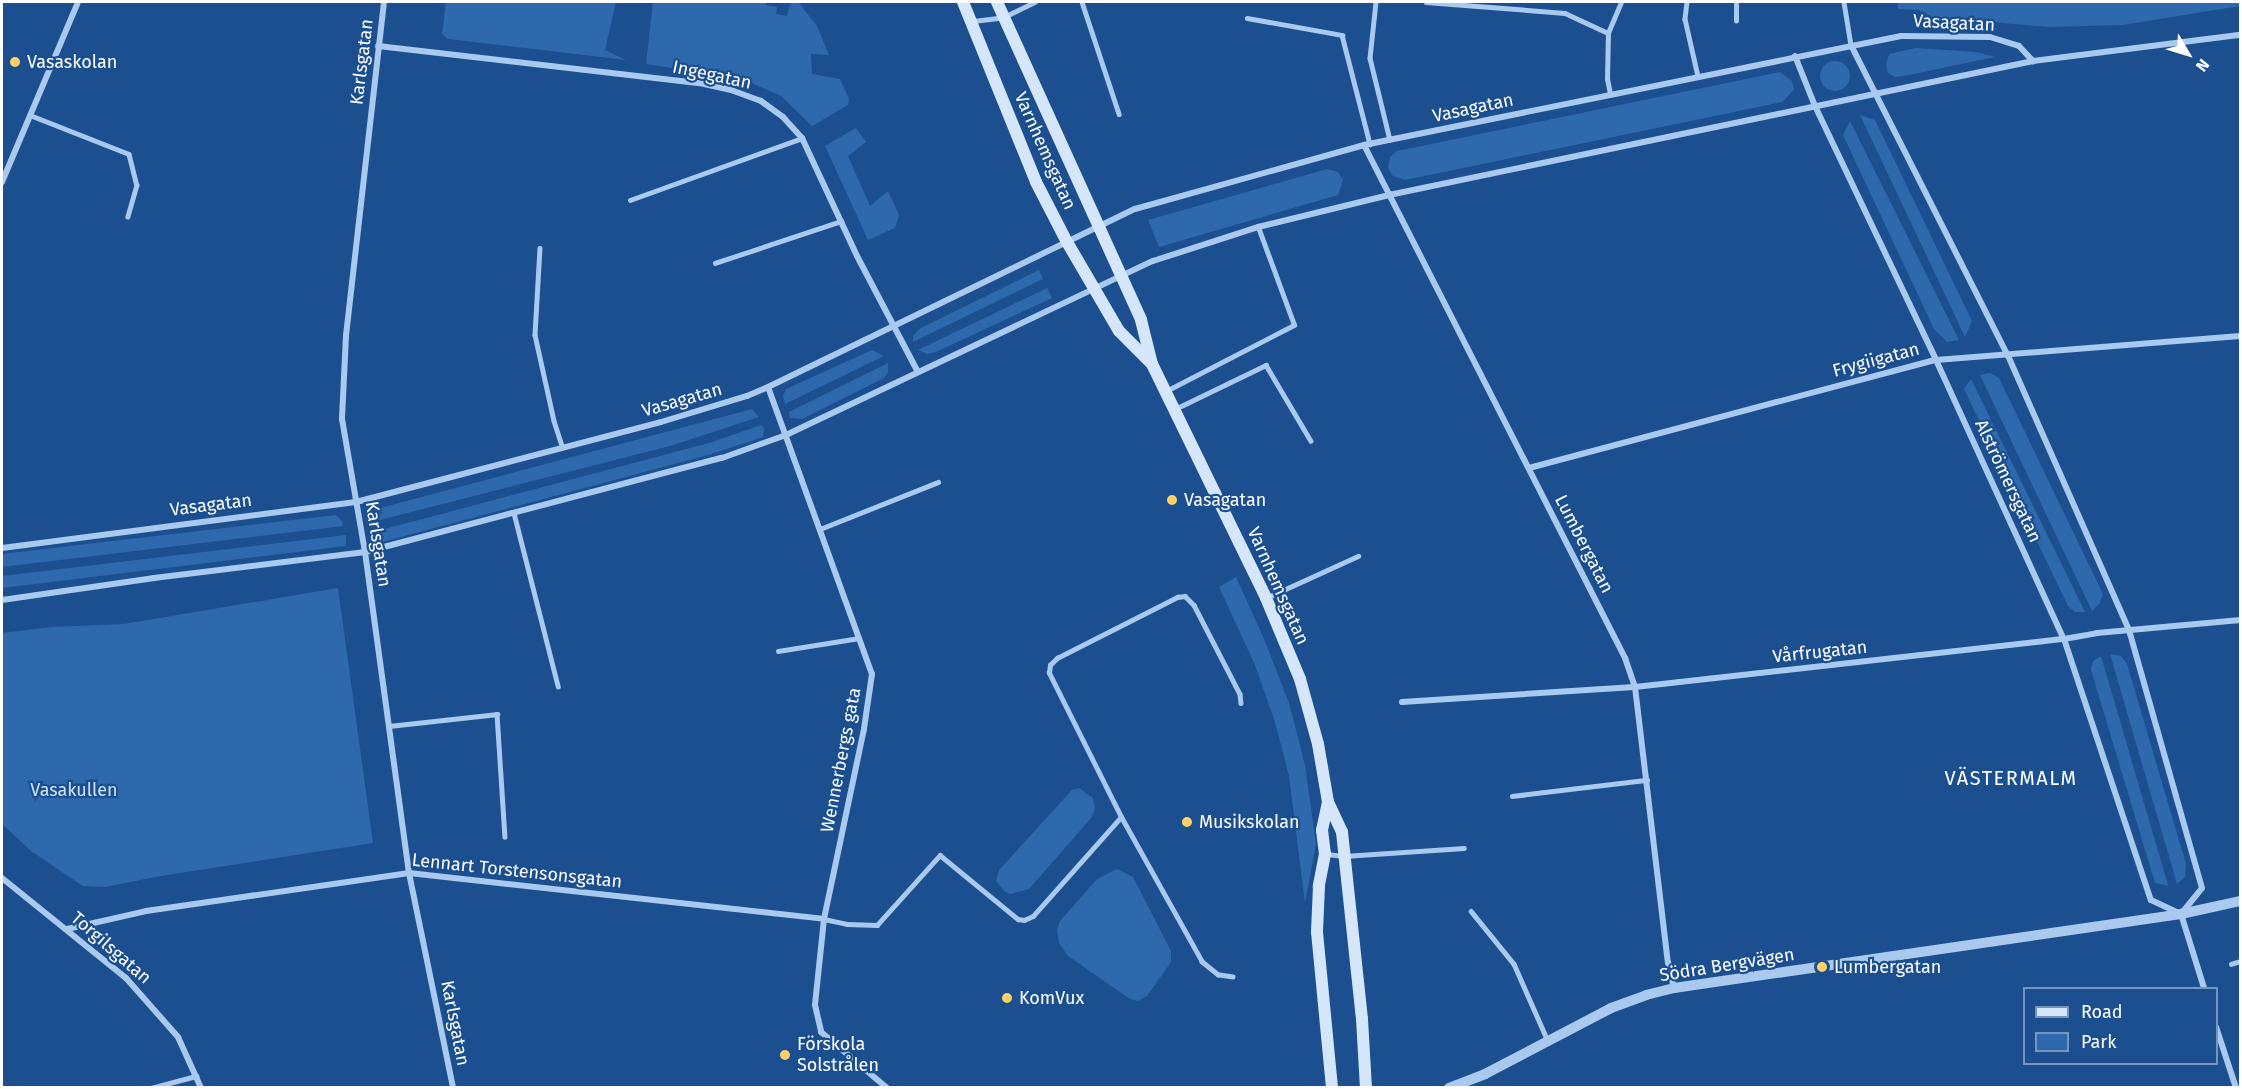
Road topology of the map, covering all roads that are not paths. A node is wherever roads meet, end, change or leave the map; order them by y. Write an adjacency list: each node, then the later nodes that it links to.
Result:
1 (78, 2): 28 (street)
2 (384, 2): 19 (street, Karlsgatan)
3 (963, 2): 15 (main road, Varnhemsgatan)
4 (998, 2): 13 (main road, Varnhemsgatan)
5 (1035, 2): 13 (lane)
6 (1082, 2): 27 (lane)
7 (1376, 2): 30 (lane)
8 (1426, 2): 17 (lane)
9 (1687, 2): 23 (lane)
10 (1736, 2): 16 (lane)
11 (1844, 2): 20 (lane)
12 (1620, 3): 17 (lane)
13 (1004, 17): 15 (lane); 37 (main road, Varnhemsgatan)
14 (1247, 18): 31 (lane)
15 (971, 21): 39 (main road, Varnhemsgatan)
16 (1736, 21)
17 (1608, 33): 25 (lane)
18 (2241, 35): 22 (street)
19 (378, 45): 29 (street, Ingegatan); 58 (street, Karlsgatan)
20 (1851, 45): 21 (street, Vasagatan); 22 (street, Vasagatan); 24 (street)
21 (1795, 56): 23 (street, Vasagatan); 26 (street, Alströmersgatan)
22 (2033, 61): 24 (street)
23 (1698, 76): 25 (street, Vasagatan)
24 (1875, 92): 26 (street); 46 (street)
25 (1610, 94): 30 (street, Vasagatan)
26 (1815, 106): 33 (street); 47 (street, Alströmersgatan)
27 (1119, 114)
28 (30, 115): 32 (street); 35 (lane)
29 (802, 138): 34 (lane); 36 (street, Ingegatan)
30 (1390, 140): 31 (street, Vasagatan)
31 (1367, 145): 33 (street, Lumbergatan); 37 (street, Vasagatan)
32 (2, 182)
33 (1389, 195): 38 (street); 56 (street, Lumbergatan)
34 (630, 200)
35 (128, 217)
36 (841, 221): 41 (lane); 44 (street, Ingegatan)
37 (1099, 225): 39 (street, Vasagatan); 42 (main road, Varnhemsgatan)
38 (1258, 227): 42 (street); 51 (lane)
39 (1067, 242): 43 (main road, Varnhemsgatan); 44 (street, Vasagatan)
40 (540, 248): 55 (lane)
41 (715, 263)
42 (1121, 276): 43 (street); 48 (main road, Varnhemsgatan)
43 (1095, 289): 48 (main road, Varnhemsgatan); 49 (street)
44 (895, 327): 49 (street, Ingegatan); 50 (street, Vasagatan)
45 (2241, 336): 46 (street, Frygiigatan)
46 (2008, 356): 47 (street, Frygiigatan); 67 (street)
47 (1936, 360): 56 (street, Frygiigatan); 69 (street, Alströmersgatan)
48 (1152, 364): 51 (main road, Varnhemsgatan)
49 (918, 372): 53 (street)
50 (768, 387): 53 (street, Wennerbergs gata); 55 (street, Vasagatan)
51 (1166, 391): 52 (main road, Varnhemsgatan)
52 (1175, 409): 54 (lane); 64 (main road, Varnhemsgatan)
53 (786, 435): 59 (street); 60 (street, Wennerbergs gata)
54 (1311, 441)
55 (563, 448): 58 (street, Vasagatan)
56 (1529, 468): 72 (street, Lumbergatan)
57 (938, 482): 60 (lane)
58 (356, 502): 61 (street, Vasagatan); 62 (street, Karlsgatan)
59 (514, 513): 62 (street); 71 (lane)
60 (820, 529): 68 (street, Wennerbergs gata)
61 (2, 548)
62 (364, 552): 65 (street); 75 (street, Karlsgatan)
63 (1358, 556): 64 (lane)
64 (1266, 598): 78 (main road, Varnhemsgatan)
65 (2, 600)
66 (2241, 620): 67 (street, Vårfrugatan)
67 (2129, 630): 69 (street, Vårfrugatan); 88 (street)
68 (859, 638): 70 (lane); 89 (street, Wennerbergs gata)
69 (2064, 639): 72 (street, Vårfrugatan); 88 (street, Alströmersgatan)
70 (778, 651)
71 (558, 686)
72 (1635, 687): 73 (street, Vårfrugatan); 76 (street, Lumbergatan)
73 (1402, 702)
74 (1241, 703): 79 (lane)
75 (389, 726): 80 (lane); 84 (street, Karlsgatan)
76 (1647, 780): 77 (lane); 95 (street, Lumbergatan)
77 (1512, 796)
78 (1328, 802): 82 (main road, Varnhemsgatan); 83 (main road, Varnhemsgatan)
79 (1121, 817): 89 (lane); 93 (lane)
80 (505, 837)
81 (1464, 848): 83 (lane)
82 (1324, 854): 83 (lane); 103 (main road, Varnhemsgatan)
83 (1344, 856): 104 (main road, Varnhemsgatan)
84 (409, 873): 89 (street, Lennart Torstensonsgatan); 90 (street, Lennart Torstensonsgatan); 101 (street, Karlsgatan)
85 (2, 878): 90 (street, Torgilsgatan)
86 (2241, 901): 88 (street, Södra Bergvägen)
87 (1471, 911): 97 (lane)
88 (2181, 914): 94 (street); 95 (street, Södra Bergvägen)
89 (824, 919): 102 (street, Wennerbergs gata)
90 (67, 929): 98 (street, Torgilsgatan)
91 (2241, 961): 92 (lane)
92 (2231, 964)
93 (1233, 977)
94 (2204, 987)
95 (1674, 988): 97 (street, Södra Bergvägen)
96 (2218, 1030): 106 (street)
97 (1548, 1041): 105 (street, Södra Bergvägen)
98 (196, 1076): 99 (lane); 100 (street, Torgilsgatan)
99 (151, 1088)
100 (201, 1088)
101 (453, 1088)
102 (887, 1088)
103 (1332, 1088)
104 (1366, 1088)
105 (1449, 1088)
106 (2236, 1088)

